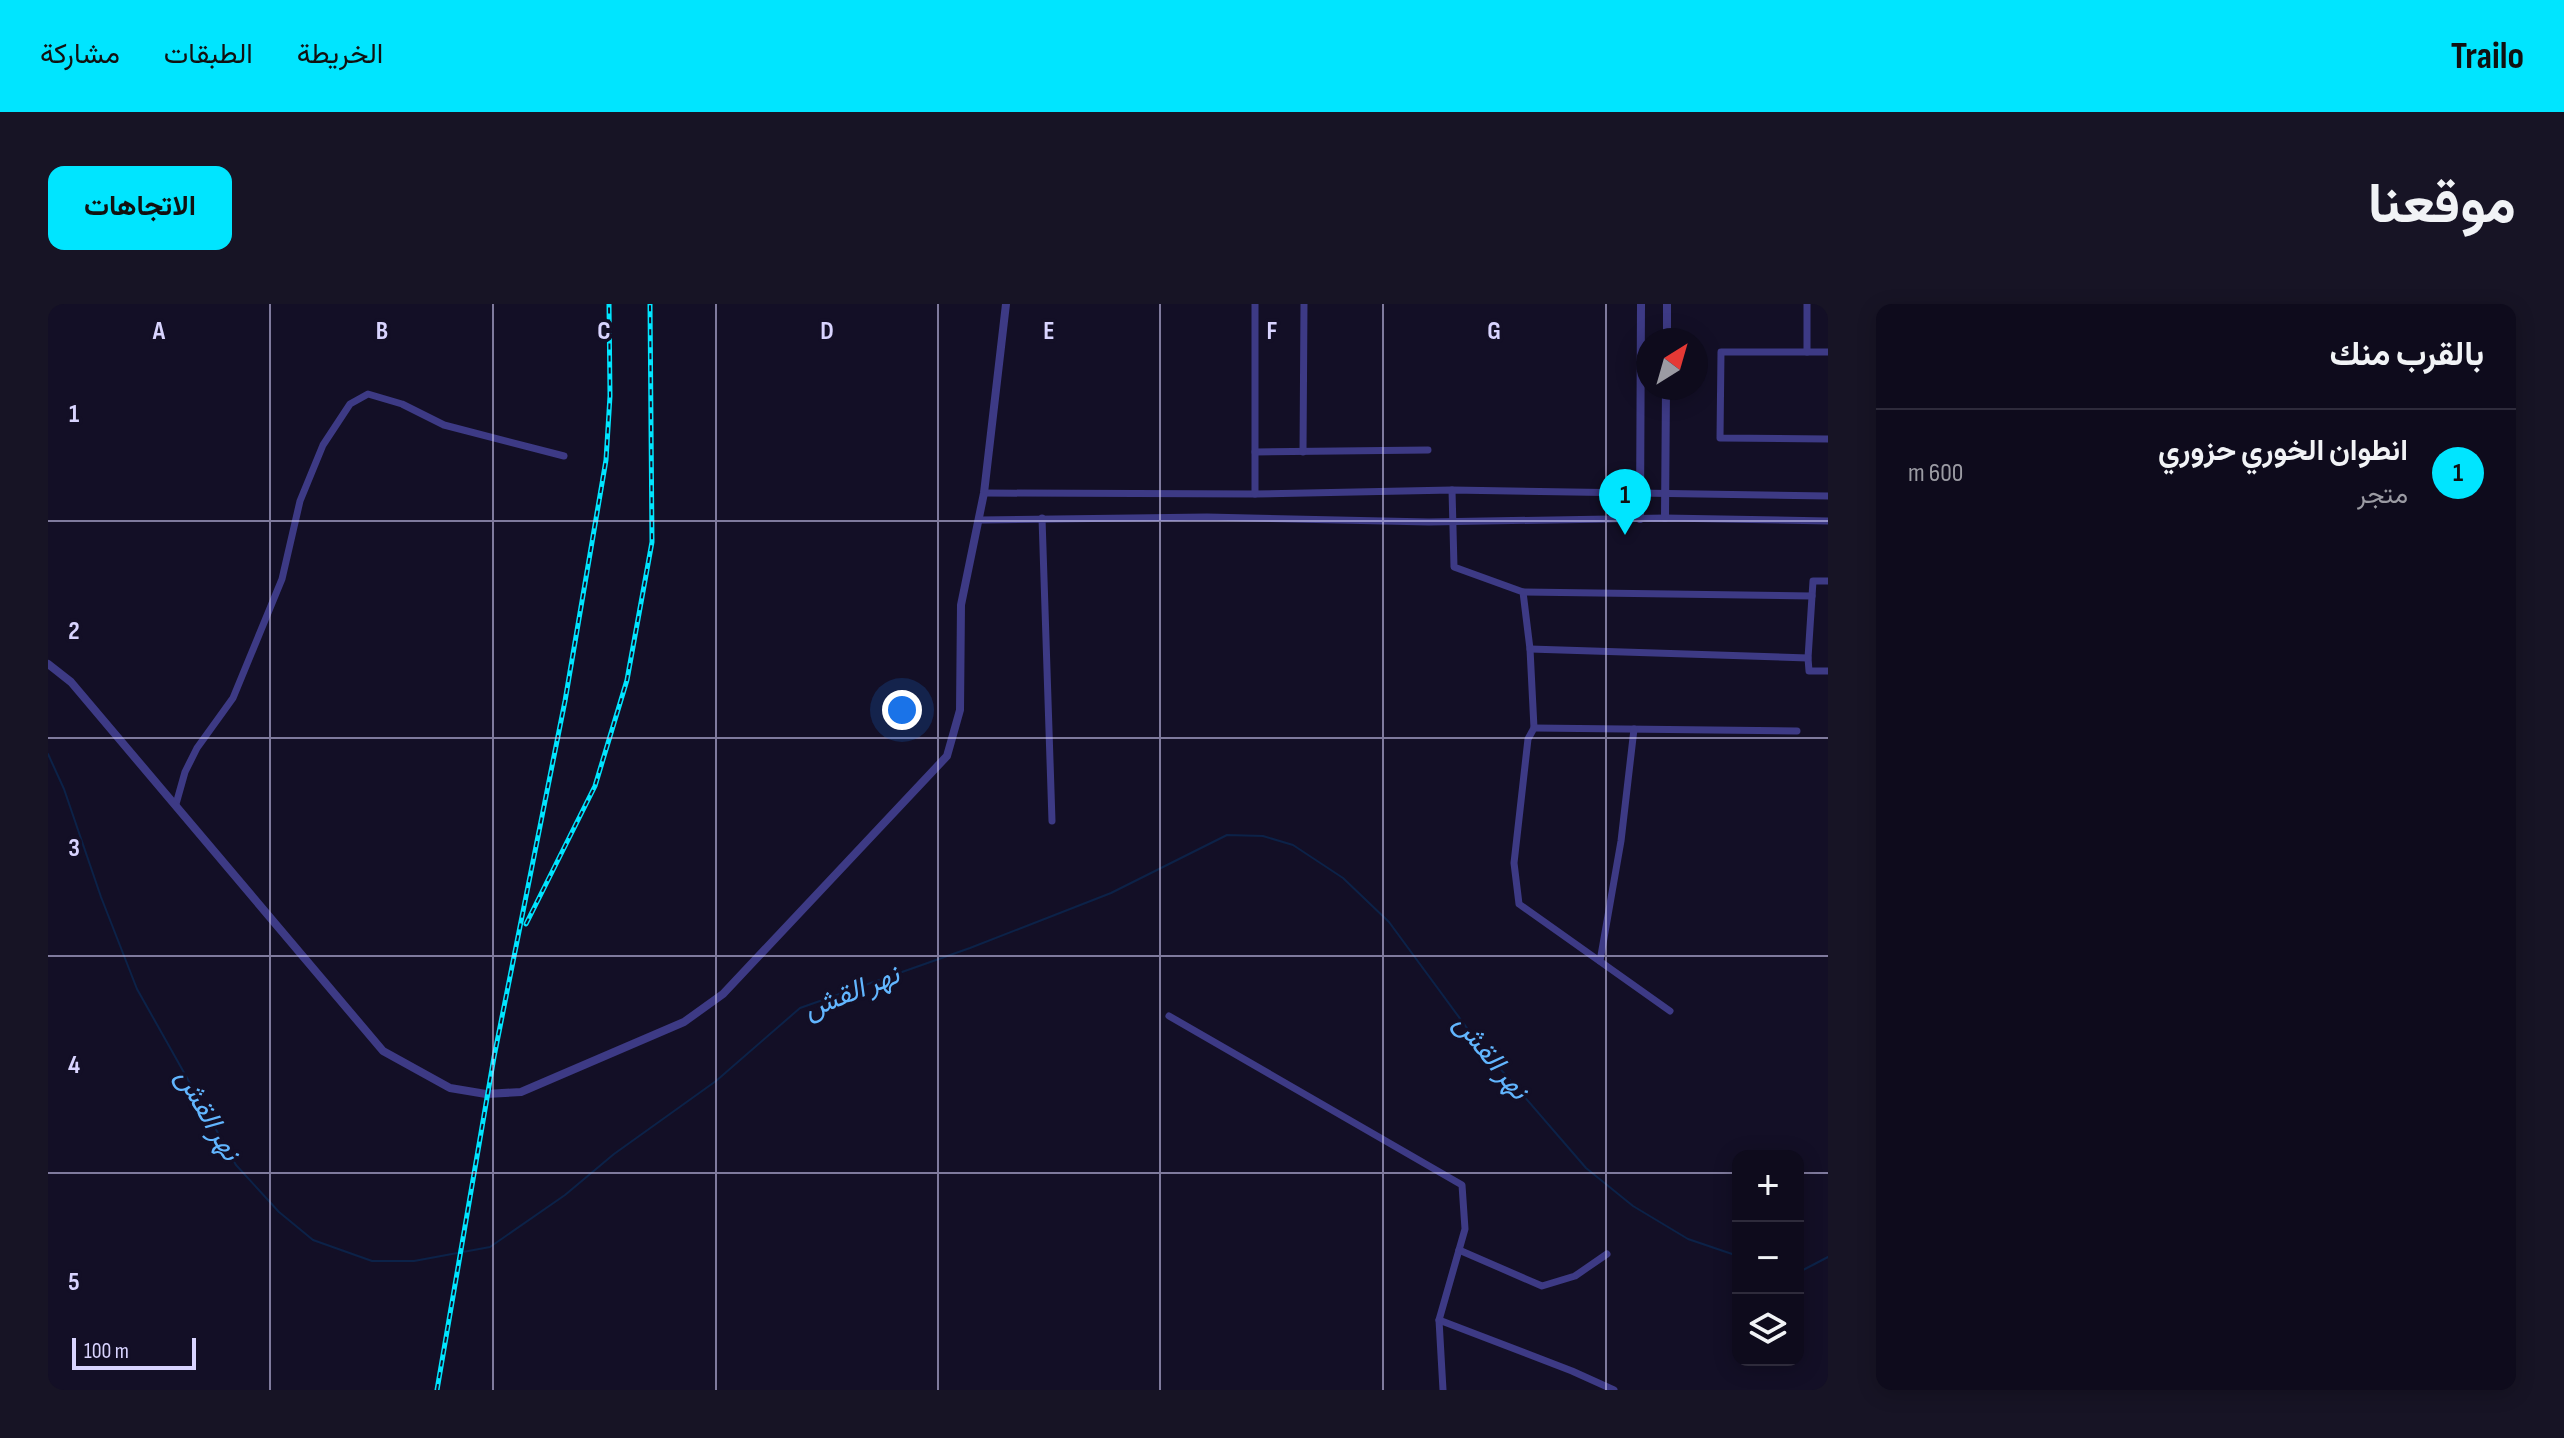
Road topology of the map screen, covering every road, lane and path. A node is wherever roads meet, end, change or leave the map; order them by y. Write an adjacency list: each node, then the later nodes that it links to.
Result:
1 (1006, 304): 17 (street)
2 (1255, 304): 13 (street)
3 (1304, 304): 14 (street)
4 (1641, 304): 19 (street)
5 (1667, 304): 7 (street)
6 (1807, 304): 8 (street)
7 (1667, 328)
8 (1807, 352): 9 (street); 11 (street)
9 (1828, 352)
10 (1666, 400): 20 (street)
11 (1828, 439)
12 (1428, 450): 14 (street)
13 (1255, 452): 14 (street); 18 (street)
14 (1303, 452)
15 (564, 456): 38 (street)
16 (1452, 490): 18 (street); 19 (street); 26 (street)
17 (984, 493): 18 (street); 25 (street)
18 (1255, 494)
19 (1639, 494): 20 (street); 24 (street)
20 (1665, 494): 21 (street); 23 (street)
21 (1828, 496)
22 (1042, 518): 25 (street); 26 (street); 39 (street)
23 (1665, 518): 24 (street); 27 (street)
24 (1640, 519): 26 (street)
25 (980, 520): 38 (street)
26 (1453, 521): 29 (street)
27 (1828, 521)
28 (1828, 581): 30 (street)
29 (1523, 592): 30 (street); 31 (street)
30 (1812, 596): 32 (street)
31 (1530, 649): 32 (street); 35 (street)
32 (1808, 658): 34 (street)
33 (48, 664): 38 (street)
34 (1828, 671)
35 (1534, 728): 36 (street); 40 (street)
36 (1634, 729): 37 (street); 40 (street)
37 (1797, 731)
38 (176, 804)
39 (1052, 821)
40 (1600, 961): 41 (street)
41 (1670, 1011)
42 (1169, 1016): 43 (street)
43 (1459, 1250): 44 (street); 45 (street)
44 (1607, 1254)
45 (1439, 1320): 46 (street); 47 (street)
46 (1443, 1390)
47 (1614, 1390)

